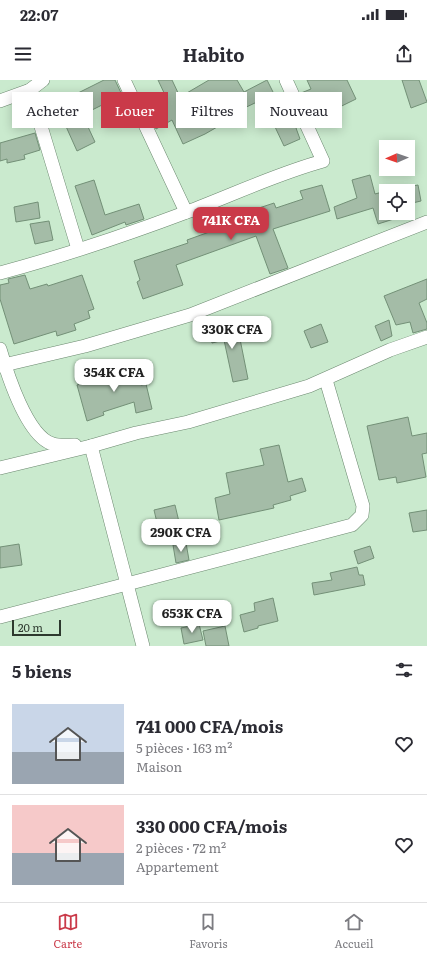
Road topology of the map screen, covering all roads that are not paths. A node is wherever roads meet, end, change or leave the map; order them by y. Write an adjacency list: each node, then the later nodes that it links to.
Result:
1 (43, 80): 4 (street)
2 (124, 80): 6 (street)
3 (286, 80): 6 (street)
4 (30, 90): 5 (street); 8 (street)
5 (0, 101)
6 (186, 212): 8 (street)
7 (427, 222): 12 (street)
8 (78, 249): 9 (street)
9 (0, 273)
10 (427, 337): 13 (street)
11 (0, 349): 12 (street)
12 (2, 366): 14 (street)
13 (326, 380): 14 (street); 16 (street)
14 (91, 446): 15 (street); 16 (street)
15 (0, 468)
16 (127, 584): 17 (street); 18 (street)
17 (0, 617)
18 (142, 646)

